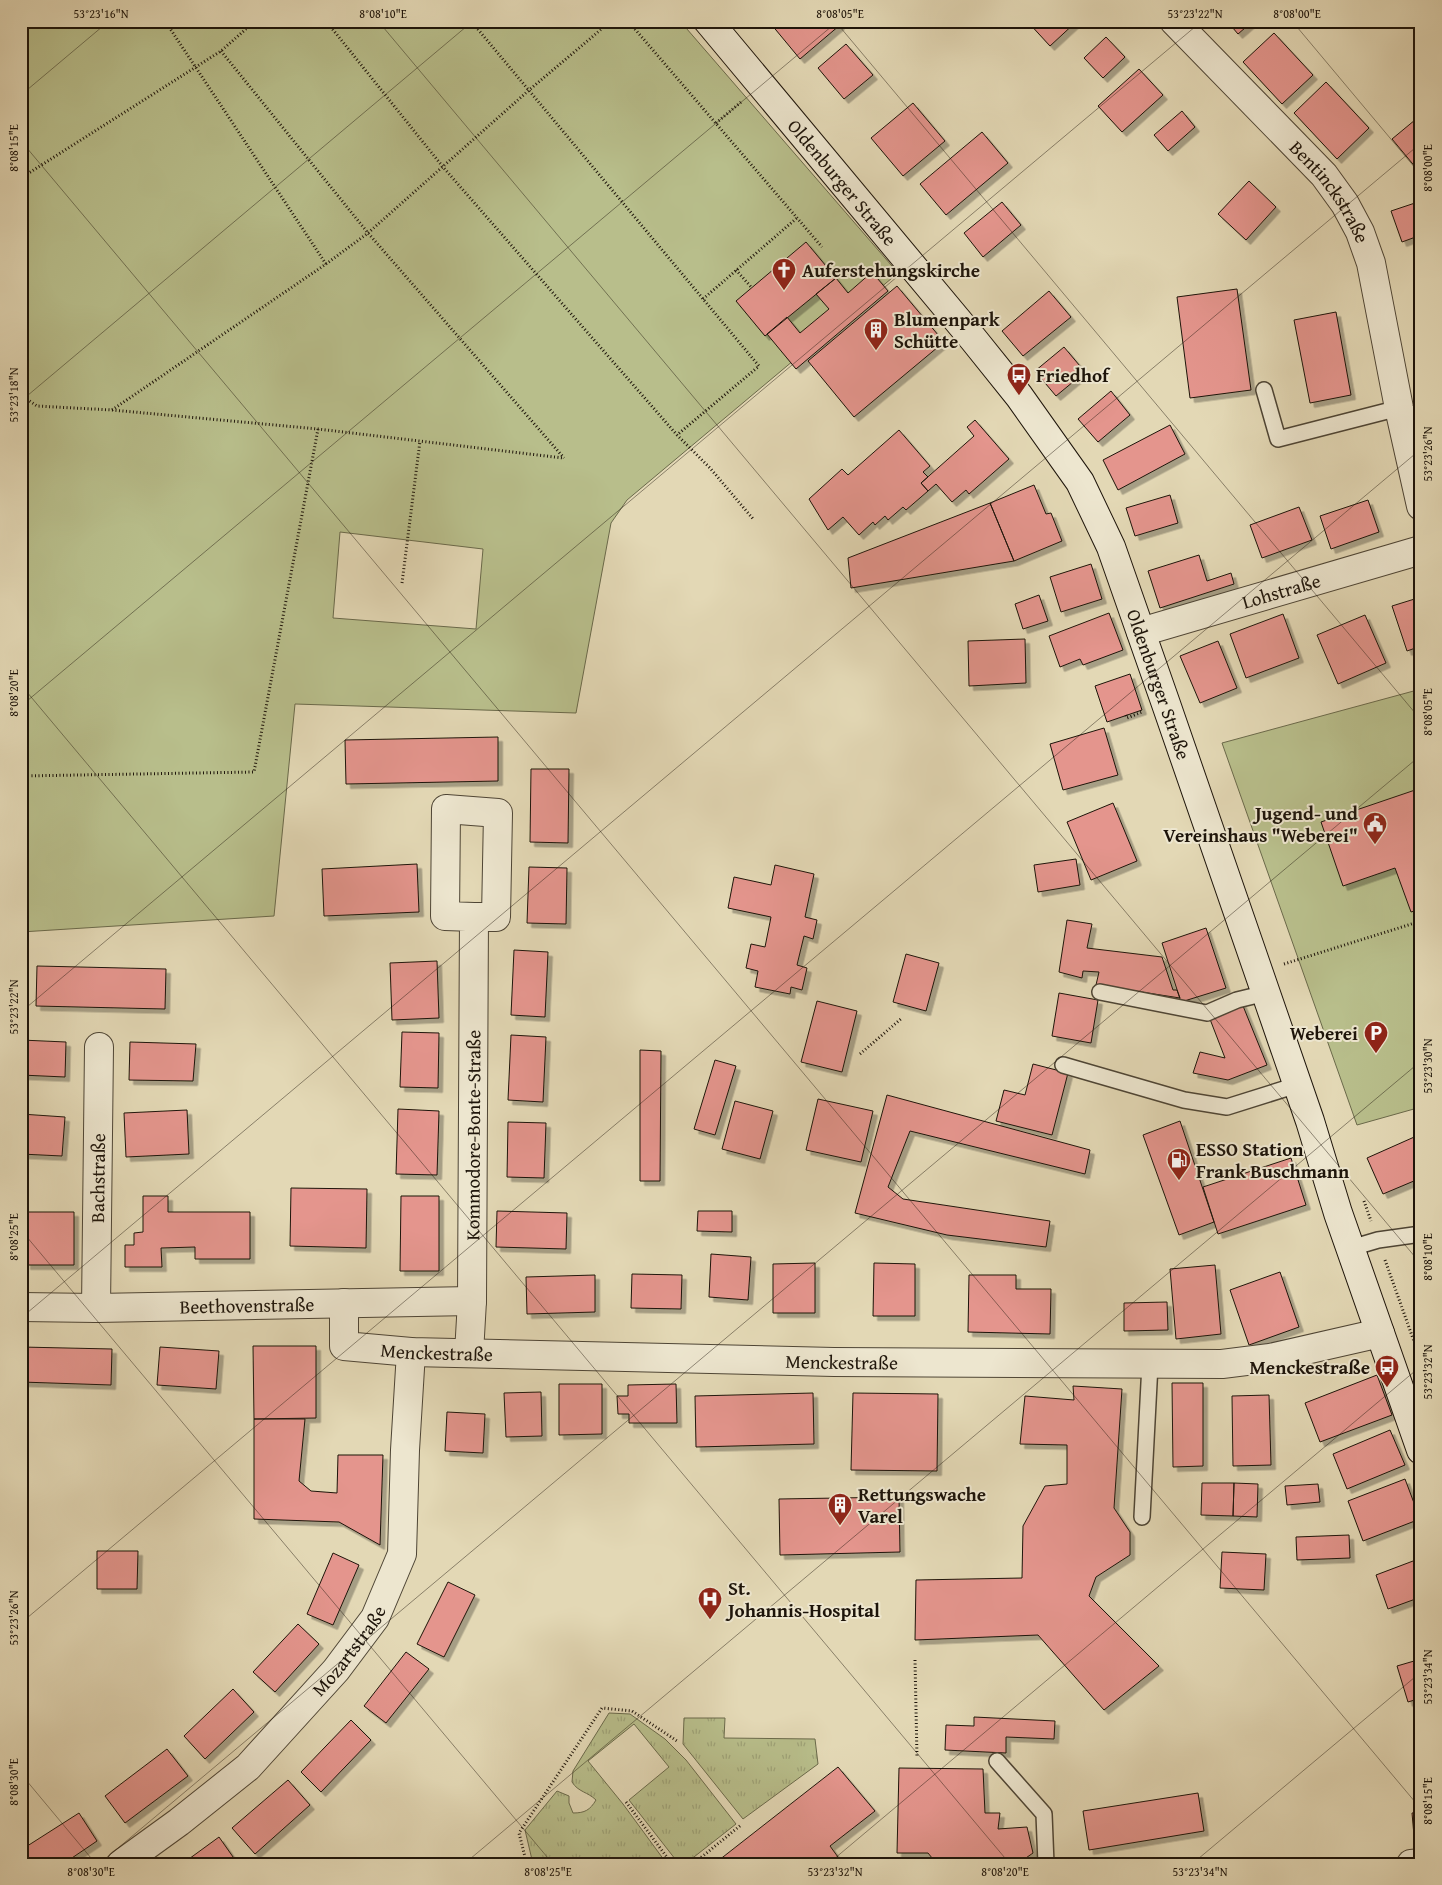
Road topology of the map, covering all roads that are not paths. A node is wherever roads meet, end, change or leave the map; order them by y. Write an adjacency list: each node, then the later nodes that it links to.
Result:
1 (708, 21): 7 (street, Oldenburger Straße)
2 (1174, 21): 4 (street, Bentinckstraße)
3 (1264, 390): 4 (lane)
4 (1399, 408): 5 (street, Bentinckstraße)
5 (1421, 506)
6 (1421, 550): 7 (street, Lohstraße)
7 (1141, 632): 10 (street, Oldenburger Straße)
8 (474, 917): 16 (street, Kommodore-Bonte-Straße)
9 (1100, 992): 10 (lane)
10 (1266, 993): 13 (street, Oldenburger Straße)
11 (99, 1047): 19 (street, Bachstraße)
12 (1063, 1065): 13 (lane)
13 (1297, 1085): 15 (street, Oldenburger Straße)
14 (1421, 1234): 15 (lane)
15 (1351, 1248): 20 (street, Oldenburger Straße)
16 (472, 1300): 17 (street, Beethovenstraße); 22 (street, Kommodore-Bonte-Straße)
17 (344, 1303): 19 (street, Beethovenstraße); 21 (street, Menckestraße)
18 (21, 1307): 19 (street, Beethovenstraße)
19 (96, 1308)
20 (1380, 1333): 23 (street, Menckestraße); 24 (street, Oldenburger Straße)
21 (411, 1352): 22 (street, Menckestraße); 28 (street, Mozartstraße)
22 (469, 1353): 23 (street, Menckestraße)
23 (1150, 1364): 25 (lane)
24 (1421, 1450)
25 (1142, 1517)
26 (997, 1762): 29 (lane)
27 (1421, 1863): 30 (street)
28 (121, 1864)
29 (1046, 1864)
30 (1411, 1864)

